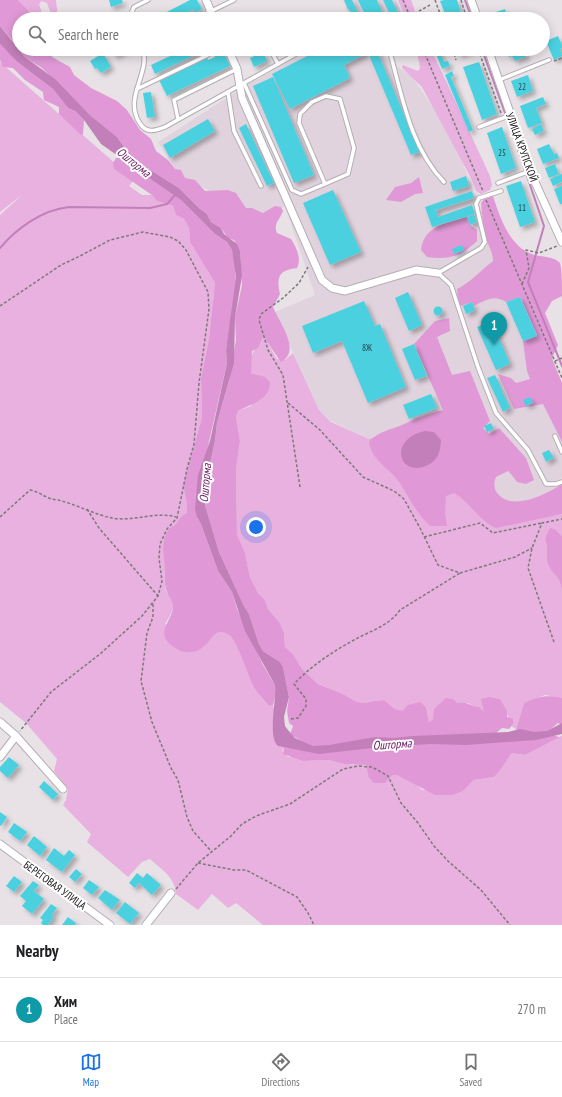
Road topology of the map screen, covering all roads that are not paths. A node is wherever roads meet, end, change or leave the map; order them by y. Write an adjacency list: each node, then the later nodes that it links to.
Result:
1 (148, 0): 6 (lane)
2 (206, 0): 5 (street)
3 (234, 0): 5 (lane)
4 (471, 0): 7 (street)
5 (211, 11)
6 (132, 12)
7 (475, 12)
8 (144, 56): 20 (lane)
9 (206, 56): 20 (lane)
10 (231, 56): 17 (street)
11 (274, 56): 16 (lane)
12 (292, 56): 16 (lane)
13 (391, 56): 26 (lane)
14 (490, 56): 18 (street, УЛИЦА КРУПСКОЙ)
15 (549, 60): 18 (lane)
16 (278, 64): 19 (lane)
17 (237, 69): 19 (street); 23 (lane)
18 (499, 80): 22 (street, УЛИЦА КРУПСКОЙ)
19 (242, 84): 21 (lane); 28 (lane); 32 (street)
20 (137, 88): 23 (lane)
21 (228, 92): 23 (lane); 29 (lane)
22 (511, 115): 24 (lane); 25 (street, УЛИЦА КРУПСКОЙ)
23 (178, 119)
24 (478, 127)
25 (530, 171): 27 (lane); 31 (street, УЛИЦА КРУПСКОЙ)
26 (444, 182)
27 (498, 182)
28 (325, 184): 28 (lane)
29 (261, 186)
30 (501, 191): 32 (lane)
31 (562, 243)
32 (438, 273): 35 (lane)
33 (555, 436): 34 (lane)
34 (562, 452)
35 (562, 482)
36 (0, 722): 37 (street)
37 (16, 736): 38 (street); 39 (street)
38 (0, 757)
39 (63, 788)
40 (0, 844): 42 (street, БЕРЕГОВАЯ УЛИЦА)
41 (171, 893): 43 (street)
42 (110, 925)
43 (146, 925)

